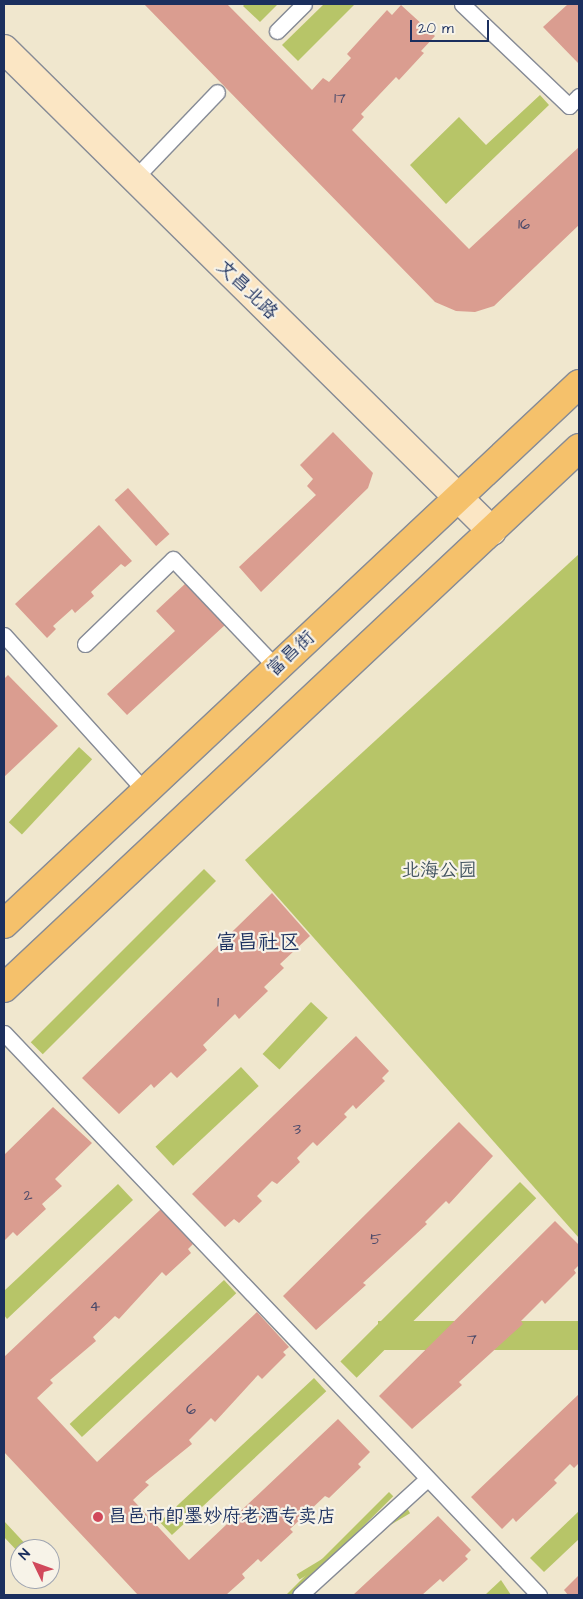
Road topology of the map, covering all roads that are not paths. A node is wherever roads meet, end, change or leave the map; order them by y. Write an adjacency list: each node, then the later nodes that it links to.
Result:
1 (304, 4): 3 (lane)
2 (462, 4): 6 (lane)
3 (277, 31)
4 (4, 50): 7 (street, 文昌北路)
5 (217, 92): 7 (lane)
6 (579, 96)
7 (134, 179): 10 (street, 文昌北路)
8 (579, 384): 10 (main road, 富昌街)
9 (579, 448): 11 (main road)
10 (458, 498): 11 (street, 文昌北路); 14 (main road, 富昌街)
11 (492, 531): 17 (main road)
12 (6, 643): 15 (lane)
13 (85, 644): 14 (lane)
14 (276, 668): 15 (main road, 富昌街)
15 (145, 791): 16 (main road, 富昌街)
16 (4, 924)
17 (4, 988)
18 (4, 1033): 19 (lane)
19 (427, 1479): 20 (lane); 21 (lane)
20 (300, 1595)
21 (539, 1595)

